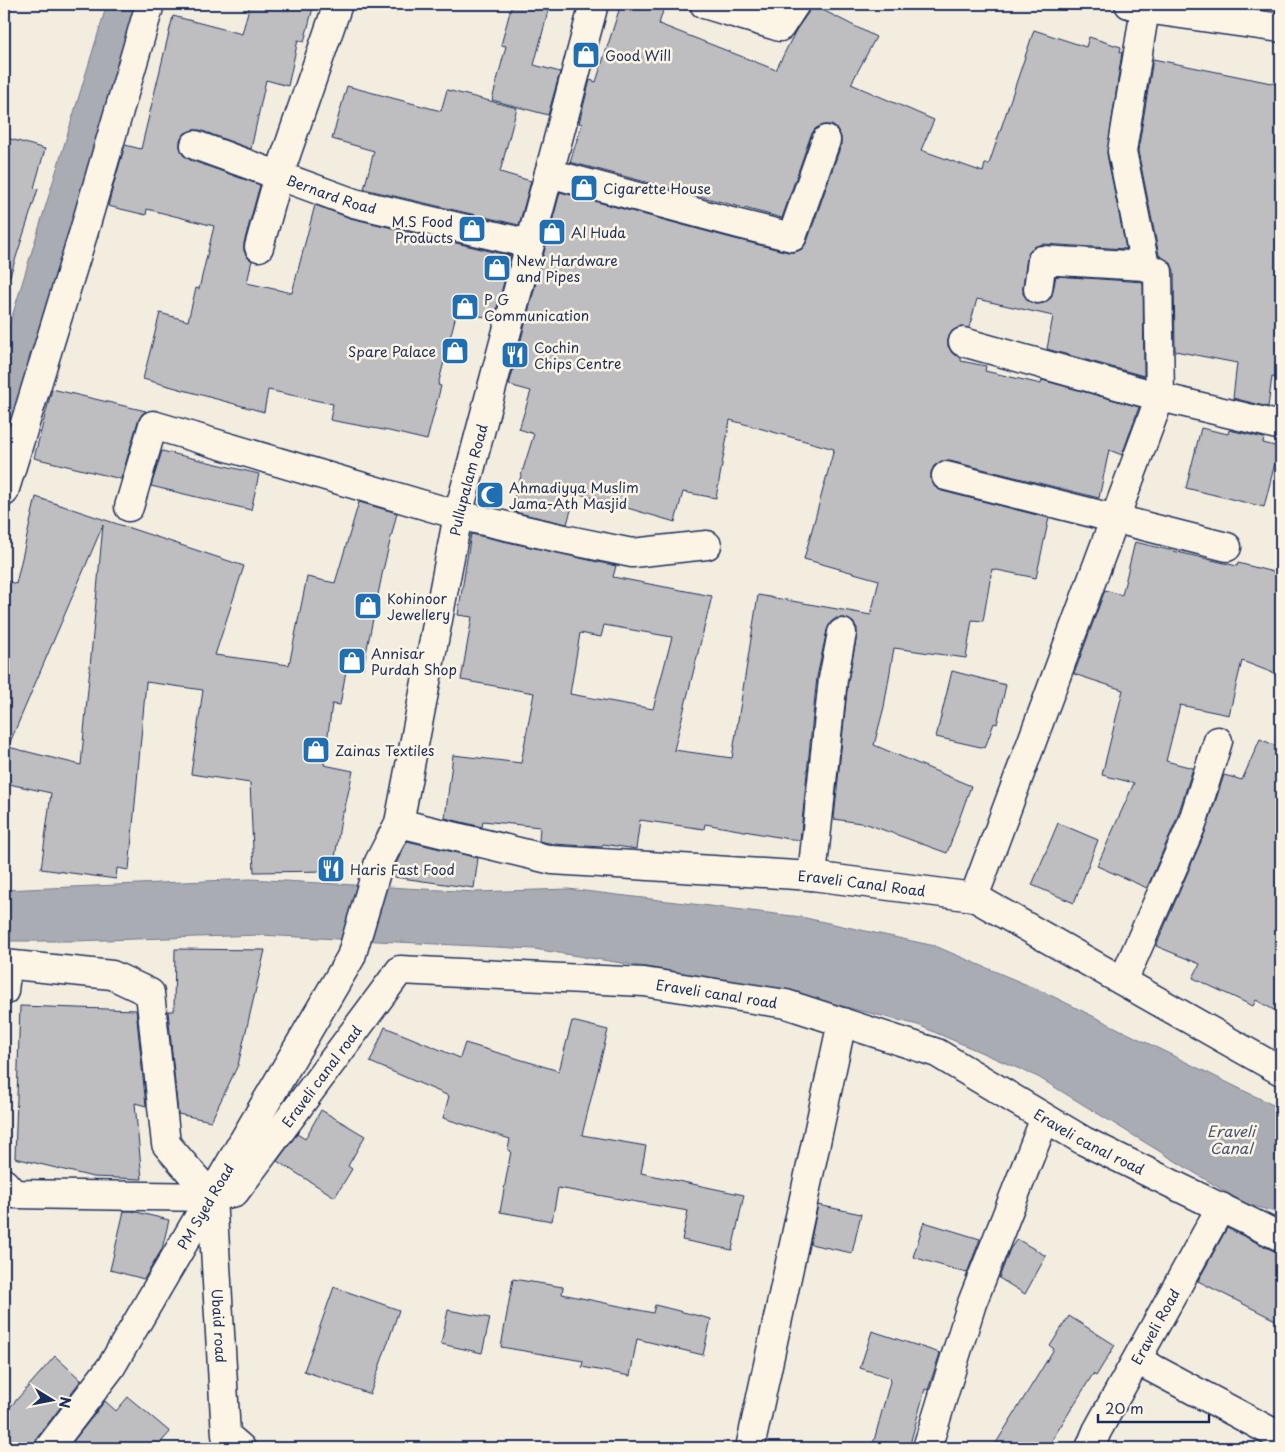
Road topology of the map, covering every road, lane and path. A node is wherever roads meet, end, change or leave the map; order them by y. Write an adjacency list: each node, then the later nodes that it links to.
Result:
1 (150, 4): 20 (street)
2 (338, 4): 11 (street)
3 (594, 4): 10 (street, Pullupalam Road)
4 (704, 4): 5 (street)
5 (795, 4)
6 (1137, 6): 7 (street); 14 (street)
7 (1281, 28)
8 (826, 140): 10 (street)
9 (195, 145): 11 (street, Bernard Road)
10 (549, 173): 12 (street, Pullupalam Road)
11 (279, 175): 12 (street, Bernard Road); 13 (street)
12 (530, 244): 22 (street, Pullupalam Road)
13 (259, 247)
14 (1145, 266): 15 (street); 17 (street)
15 (1038, 289)
16 (963, 342): 17 (street)
17 (1160, 397): 18 (street); 23 (street)
18 (1277, 426)
19 (946, 476): 23 (street)
20 (4, 492)
21 (129, 507): 22 (street)
22 (458, 514): 24 (street); 28 (street, Pullupalam Road)
23 (1114, 519): 25 (street); 30 (street)
24 (707, 545)
25 (1227, 547)
26 (842, 633): 29 (street)
27 (1218, 741): 33 (street)
28 (399, 824): 29 (street, Eraveli Canal Road); 31 (street, Pullupalam Road)
29 (812, 876): 30 (street, Eraveli Canal Road)
30 (974, 897): 33 (street, Eraveli Canal Road)
31 (351, 957): 38 (street, PM Syed Road)
32 (5, 973): 38 (street)
33 (1122, 982): 35 (street, Eraveli Canal Road)
34 (842, 1022): 36 (street, Eraveli canal road); 38 (street, Eraveli canal road); 45 (street)
35 (1281, 1071)
36 (1045, 1118): 39 (street, Eraveli canal road); 46 (street)
37 (4, 1183): 38 (street)
38 (212, 1198): 43 (street, PM Syed Road); 44 (street, Ubaid road)
39 (1221, 1207): 40 (street, Eraveli canal road); 41 (street, Eraveli Road)
40 (1281, 1237)
41 (1137, 1360): 42 (street); 47 (street, Eraveli Road)
42 (1281, 1437)
43 (49, 1448)
44 (241, 1448)
45 (750, 1448)
46 (927, 1448)
47 (1090, 1448)

